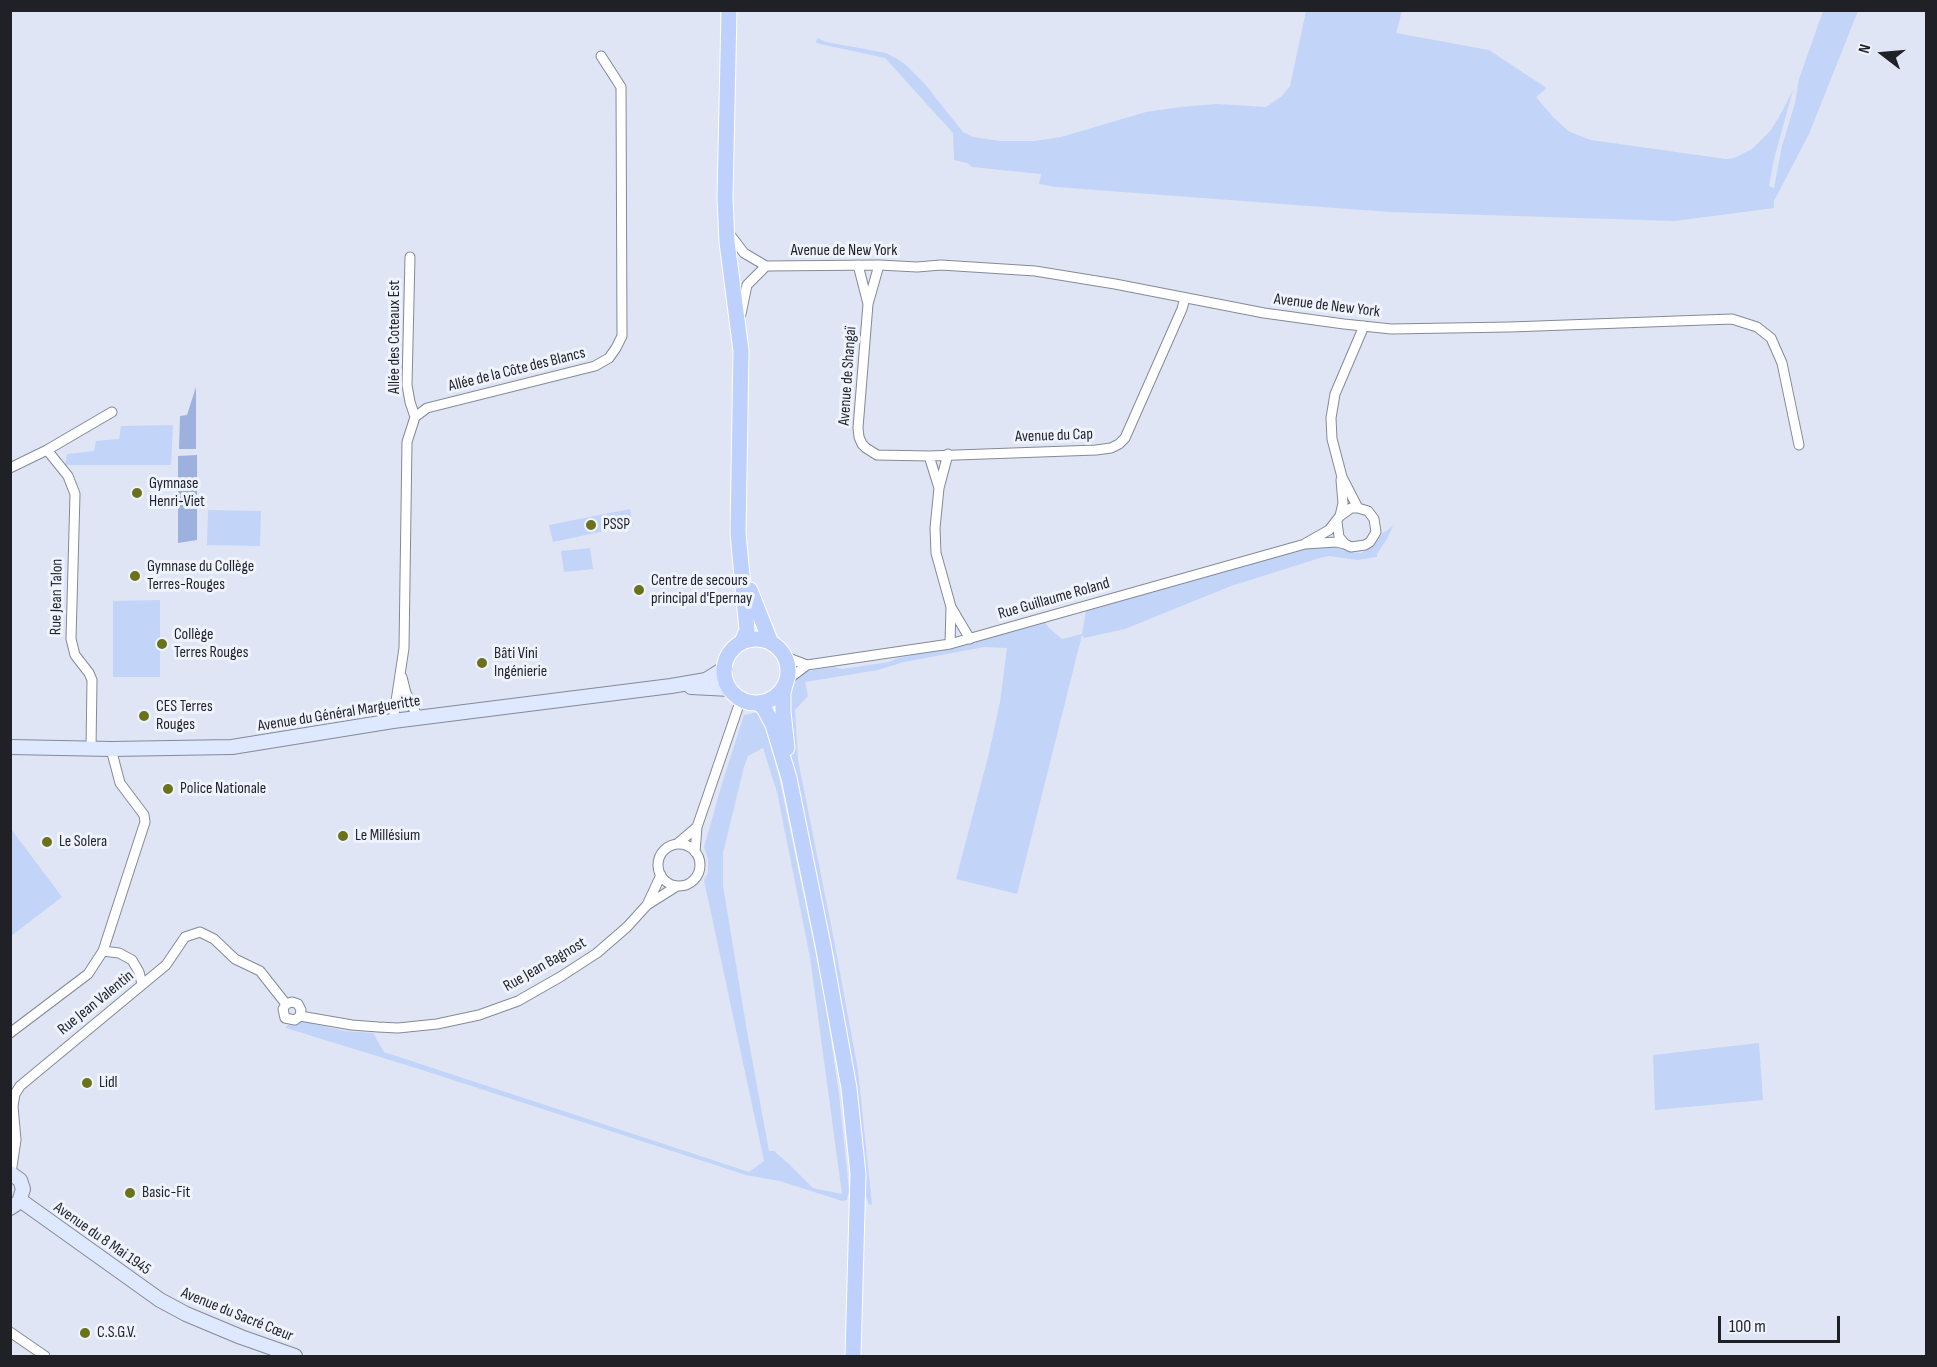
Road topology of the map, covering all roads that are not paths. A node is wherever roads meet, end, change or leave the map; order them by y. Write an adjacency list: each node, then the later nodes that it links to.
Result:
1 (729, 10): 3 (main road)
2 (601, 56): 13 (street, Allée de la Côte des Blancs)
3 (726, 229): 6 (street); 10 (main road)
4 (410, 257): 13 (street, Allée des Coteaux Est)
5 (879, 265): 7 (street, Avenue de New York); 8 (street, Avenue de New York); 9 (street)
6 (766, 266): 7 (street, Avenue de New York); 10 (street)
7 (858, 266): 9 (street)
8 (1185, 298): 11 (street, Avenue de New York); 17 (street, Avenue du Cap)
9 (868, 304): 15 (street, Avenue de Shangaï)
10 (739, 325): 26 (main road)
11 (1364, 326): 14 (street, Avenue de New York); 20 (street)
12 (112, 412): 16 (street)
13 (415, 417): 34 (street)
14 (1799, 445)
15 (866, 448): 18 (street, Avenue du Cap)
16 (47, 450): 19 (street); 42 (street, Rue Jean Talon)
17 (948, 454): 18 (street, Avenue du Cap); 21 (street)
18 (929, 456): 21 (street)
19 (10, 468)
20 (1341, 477): 22 (street); 23 (street)
21 (939, 488): 27 (street)
22 (1358, 508): 23 (street); 25 (street)
23 (1339, 519): 24 (street, Rue Guillaume Roland); 25 (street)
24 (1305, 544): 25 (street, Rue Guillaume Roland); 28 (street, Rue Guillaume Roland)
25 (1345, 544)
26 (743, 570): 29 (main road); 31 (main road)
27 (951, 607): 28 (street); 30 (street)
28 (970, 639): 30 (street, Rue Guillaume Roland)
29 (742, 642): 31 (main road); 33 (main road)
30 (950, 644): 32 (street, Rue Guillaume Roland)
31 (777, 648): 32 (street); 35 (main road)
32 (807, 665): 35 (street)
33 (725, 668): 36 (street, Avenue du Général Margueritte); 37 (main road)
34 (401, 672): 39 (street); 40 (street)
35 (786, 683): 38 (main road); 44 (main road)
36 (671, 686): 37 (street, Avenue du Général Margueritte); 39 (street, Avenue du Général Margueritte)
37 (736, 694): 38 (main road); 45 (street, Rue Jean Bagnost)
38 (758, 703): 44 (main road)
39 (418, 718): 40 (street, Avenue du Général Margueritte)
40 (393, 722): 43 (street, Avenue du Général Margueritte)
41 (10, 747): 42 (street, Avenue du Général Margueritte)
42 (91, 748): 43 (street, Avenue du Général Margueritte)
43 (111, 748): 51 (street)
44 (789, 778): 63 (main road)
45 (697, 827): 46 (street, Rue Jean Bagnost); 47 (street, Rue Jean Bagnost)
46 (677, 844): 47 (street); 48 (street, Rue Jean Bagnost)
47 (695, 852): 49 (street, Rue Jean Bagnost)
48 (661, 875): 49 (street); 50 (street, Rue Jean Bagnost)
49 (677, 886): 50 (street, Rue Jean Bagnost)
50 (647, 905): 55 (street, Rue Jean Bagnost)
51 (104, 951): 53 (street); 56 (street)
52 (260, 971): 53 (street, Rue Jean Valentin); 54 (street, Rue Jean Bagnost)
53 (142, 984): 57 (street, Rue Jean Valentin)
54 (286, 1004): 55 (street, Rue Jean Bagnost); 55 (street, Rue Jean Bagnost)
55 (300, 1016)
56 (10, 1033)
57 (11, 1173): 58 (street)
58 (15, 1204): 59 (street, Avenue du 8 Mai 1945)
59 (166, 1303): 62 (street, Avenue du Sacré Cœur)
60 (10, 1332): 61 (street)
61 (45, 1356)
62 (295, 1356)
63 (852, 1356)

